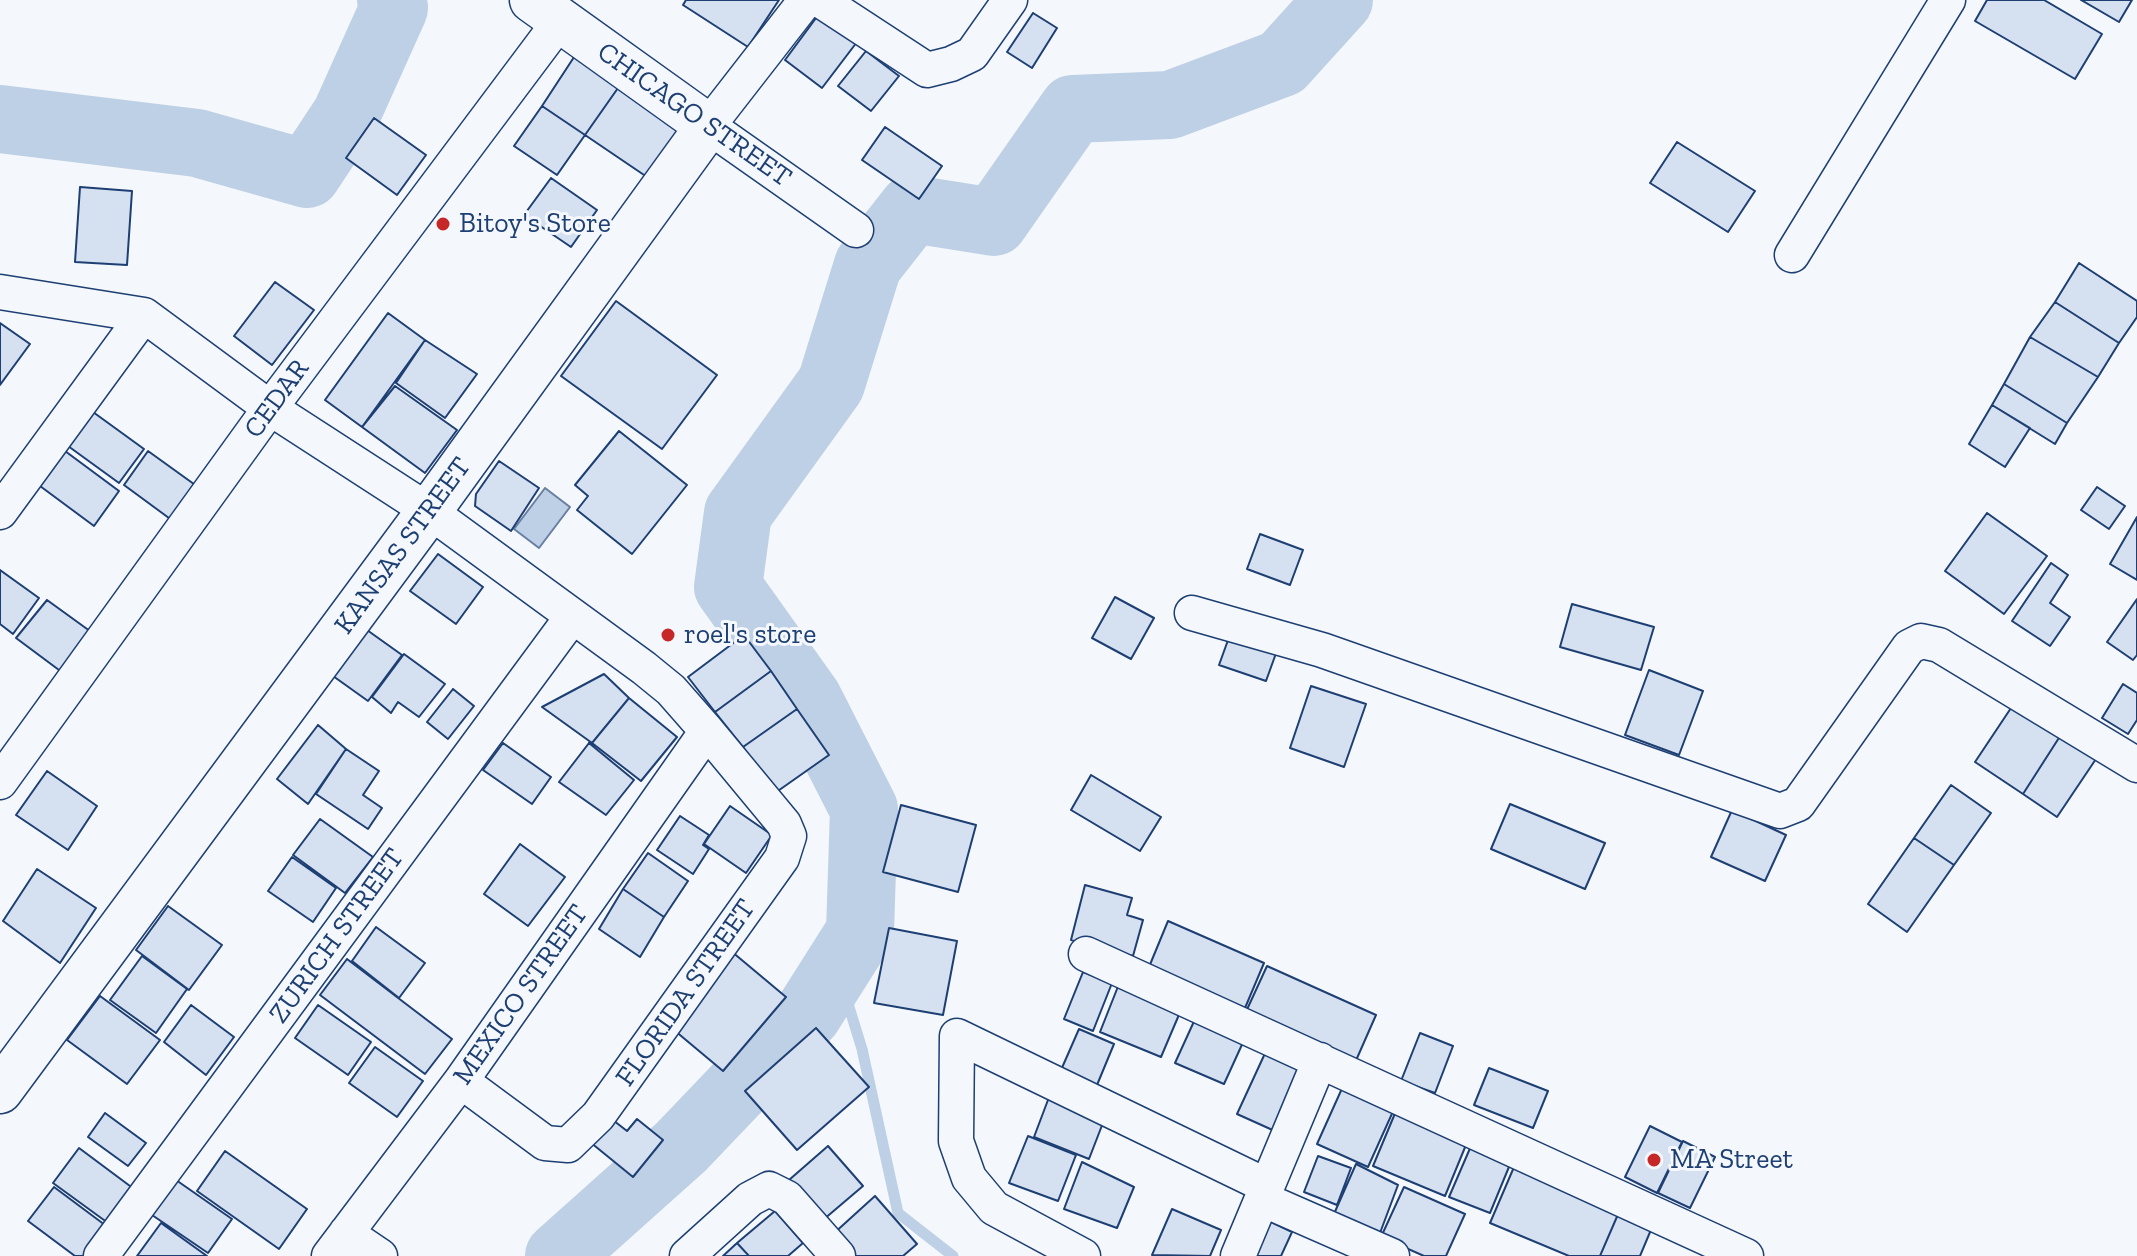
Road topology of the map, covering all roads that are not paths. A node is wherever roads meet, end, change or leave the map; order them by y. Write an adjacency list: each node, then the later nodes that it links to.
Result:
1 (806, 0): 6 (street, KANSAS STREET)
2 (820, 0): 3 (street)
3 (1010, 0)
4 (1948, 0): 8 (street)
5 (546, 10): 6 (street, CHICAGO STREET); 11 (street, CEDAR)
6 (708, 126): 7 (street, CHICAGO STREET); 12 (street, KANSAS STREET)
7 (856, 230)
8 (1792, 255)
9 (0, 292): 10 (street)
10 (144, 315): 11 (street, FLORIDA STREET); 13 (street)
11 (270, 408): 12 (street, FLORIDA STREET); 18 (street, CEDAR)
12 (429, 511): 15 (street, FLORIDA STREET); 22 (street, KANSAS STREET)
13 (0, 512)
14 (1192, 613): 17 (street)
15 (572, 617): 16 (street, FLORIDA STREET); 25 (street, ZURICH STREET)
16 (707, 731): 21 (street, MEXICO STREET); 21 (street, FLORIDA STREET)
17 (2137, 765)
18 (0, 782)
19 (1086, 954): 20 (street)
20 (1320, 1060): 23 (street); 32 (street)
21 (461, 1081): 24 (street, MEXICO STREET)
22 (0, 1091)
23 (1264, 1192): 29 (street); 30 (street); 31 (street)
24 (337, 1245): 26 (street)
25 (101, 1256)
26 (380, 1256)
27 (687, 1256): 28 (street)
28 (838, 1256)
29 (1083, 1256)
30 (1238, 1256)
31 (1392, 1256)
32 (1746, 1256)

